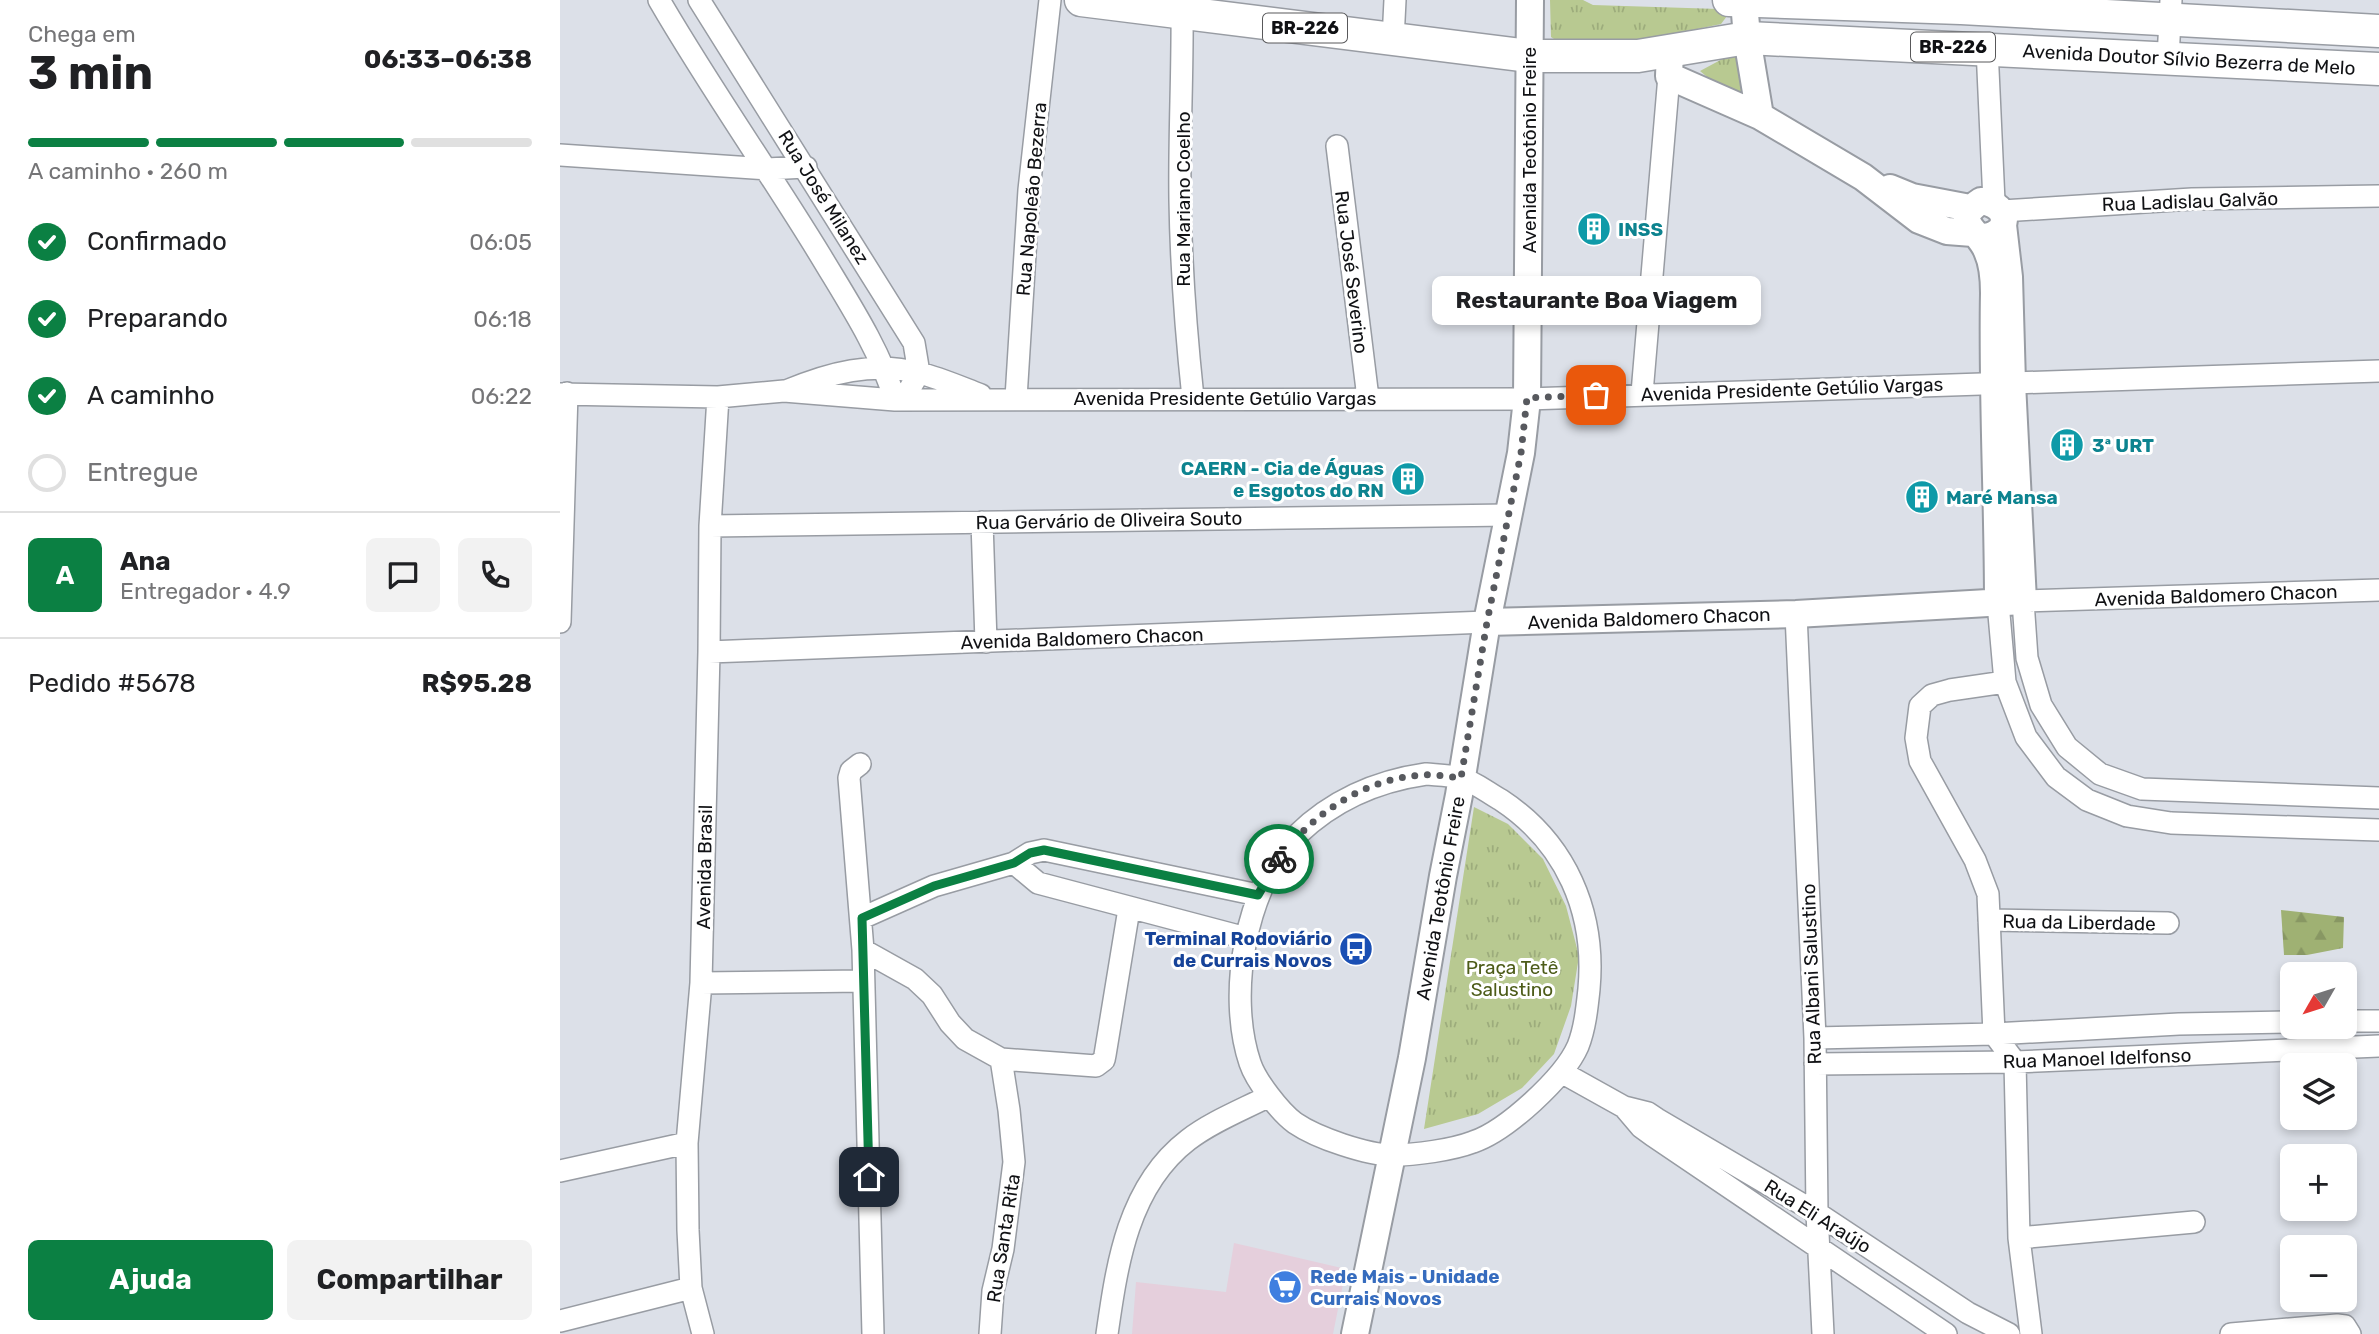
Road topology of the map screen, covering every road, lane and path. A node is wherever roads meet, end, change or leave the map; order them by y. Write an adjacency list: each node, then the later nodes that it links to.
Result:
1 (659, 0): 24 (street, Rua José Milanez)
2 (699, 0): 23 (street, Rua José Milanez)
3 (1050, 0): 35 (street, Rua Napoleão Bezerra)
4 (1081, 0): 10 (highway, Avenida Doutor Sílvio Bezerra de Melo / BR-226)
5 (1395, 0): 14 (street)
6 (1530, 0): 16 (main road, Avenida Teotônio Freire)
7 (1736, 1): 8 (highway, Avenida Doutor Sílvio Bezerra de Melo / BR-226); 13 (main road)
8 (1845, 3): 9 (highway, Avenida Doutor Sílvio Bezerra de Melo / BR-226)
9 (1961, 4): 11 (highway, Avenida Doutor Sílvio Bezerra de Melo / BR-226)
10 (1182, 6): 14 (highway, Avenida Doutor Sílvio Bezerra de Melo / BR-226); 36 (street, Rua Mariano Coelho)
11 (2170, 10): 12 (highway, Avenida Doutor Sílvio Bezerra de Melo / BR-226); 17 (street)
12 (2379, 30)
13 (1747, 38): 15 (highway, Avenida Doutor Sílvio Bezerra de Melo / BR-226); 18 (highway, Avenida Doutor Sílvio Bezerra de Melo / BR-226); 20 (main road)
14 (1393, 40): 16 (highway, Avenida Doutor Sílvio Bezerra de Melo / BR-226)
15 (1987, 48): 17 (highway, Avenida Doutor Sílvio Bezerra de Melo / BR-226); 26 (street)
16 (1529, 56): 18 (highway, Avenida Doutor Sílvio Bezerra de Melo / BR-226); 38 (main road, Avenida Teotônio Freire)
17 (2168, 59): 19 (highway, Avenida Doutor Sílvio Bezerra de Melo / BR-226)
18 (1669, 63): 20 (main road); 33 (street)
19 (2379, 69)
20 (1760, 116): 26 (main road)
21 (1337, 146): 37 (street, Rua José Severino)
22 (560, 155): 24 (street)
23 (806, 167): 24 (street); 29 (street, Rua José Milanez)
24 (767, 169): 27 (street, Rua José Milanez)
25 (2379, 196): 26 (street, Rua Ladislau Galvão)
26 (1987, 219): 30 (main road)
27 (882, 367): 29 (street, Avenida Presidente Getúlio Vargas); 31 (street, Avenida Presidente Getúlio Vargas); 39 (street, Rua José Milanez)
28 (2379, 370): 30 (street, Avenida Presidente Getúlio Vargas)
29 (919, 373): 39 (street); 40 (street, Avenida Presidente Getúlio Vargas)
30 (2002, 383): 33 (street, Avenida Presidente Getúlio Vargas); 45 (main road)
31 (784, 391): 34 (street, Avenida Presidente Getúlio Vargas); 39 (street, Avenida Presidente Getúlio Vargas)
32 (563, 393): 34 (street, Avenida Presidente Getúlio Vargas); 47 (street)
33 (1642, 393): 38 (street, Avenida Presidente Getúlio Vargas)
34 (718, 397): 43 (street, Avenida Brasil)
35 (1016, 398): 36 (street, Avenida Presidente Getúlio Vargas); 40 (street, Avenida Presidente Getúlio Vargas)
36 (1193, 398): 37 (street, Avenida Presidente Getúlio Vargas)
37 (1368, 398): 38 (street, Avenida Presidente Getúlio Vargas)
38 (1527, 398): 41 (main road, Avenida Teotônio Freire)
39 (899, 400): 40 (street, Avenida Presidente Getúlio Vargas)
40 (995, 400)
41 (1509, 515): 42 (street, Rua Gervário de Oliveira Souto); 48 (main road, Avenida Teotônio Freire)
42 (982, 522): 43 (street, Rua Gervário de Oliveira Souto); 49 (street)
43 (710, 526): 50 (street, Avenida Brasil)
44 (2379, 590): 45 (street, Avenida Baldomero Chacon)
45 (2010, 602): 46 (main road, Avenida Baldomero Chacon); 51 (street); 54 (street)
46 (1796, 614): 48 (main road, Avenida Baldomero Chacon); 69 (street, Rua Albani Salustino)
47 (560, 622)
48 (1487, 622): 49 (street, Avenida Baldomero Chacon); 53 (main road, Avenida Teotônio Freire)
49 (986, 642): 50 (street, Avenida Baldomero Chacon)
50 (709, 652): 65 (street, Avenida Brasil)
51 (2004, 682): 55 (street); 60 (street, Rua da Liberdade)
52 (860, 764): 59 (street)
53 (1461, 778): 57 (street); 74 (street); 78 (main road, Avenida Teotônio Freire)
54 (2379, 798)
55 (2379, 830)
56 (1014, 863): 57 (street); 58 (street); 59 (street)
57 (1258, 895): 62 (street)
58 (1129, 909): 62 (street); 72 (street)
59 (862, 918): 63 (street)
60 (1989, 920): 61 (street, Rua da Liberdade); 71 (street, Rua da Liberdade)
61 (2168, 923)
62 (1246, 938): 75 (street)
63 (863, 950): 64 (street); 72 (street)
64 (863, 981): 65 (street); 87 (street)
65 (701, 982): 77 (street, Avenida Brasil)
66 (2357, 1021): 67 (street)
67 (2379, 1021)
68 (2280, 1022): 71 (street, Rua Manoel Idelfonso)
69 (1815, 1038): 71 (street, Rua Manoel Idelfonso); 73 (street, Rua Albani Salustino)
70 (2379, 1046): 71 (street, Rua Manoel Idelfonso)
71 (2005, 1049): 73 (street, Rua Manoel Idelfonso); 82 (street, Rua da Liberdade)
72 (1001, 1059): 88 (street, Rua Santa Rita)
73 (1815, 1064): 80 (street, Rua Albani Salustino)
74 (1563, 1073): 76 (street, Rua Eli Araújo); 78 (street)
75 (1269, 1096): 78 (street); 89 (street)
76 (1623, 1107): 80 (street, Rua Eli Araújo); 83 (street, Rua Eli Araújo)
77 (687, 1143): 79 (street); 84 (street, Avenida Brasil)
78 (1392, 1155): 90 (main road, Avenida Teotônio Freire)
79 (560, 1171)
80 (1817, 1213): 83 (street, Rua Albani Salustino); 93 (street, Rua Eli Araújo)
81 (2194, 1222): 82 (street)
82 (2019, 1237): 94 (street, Rua da Liberdade)
83 (1818, 1247): 91 (street, Rua Albani Salustino); 92 (street, Rua Eli Araújo)
84 (691, 1288): 85 (street); 86 (street, Avenida Brasil)
85 (560, 1321)
86 (703, 1334)
87 (873, 1334)
88 (990, 1334)
89 (1107, 1334)
90 (1354, 1334)
91 (1823, 1334)
92 (1946, 1334)
93 (2009, 1334)
94 (2031, 1334)
95 (2231, 1334): 96 (street)
96 (2350, 1334)

